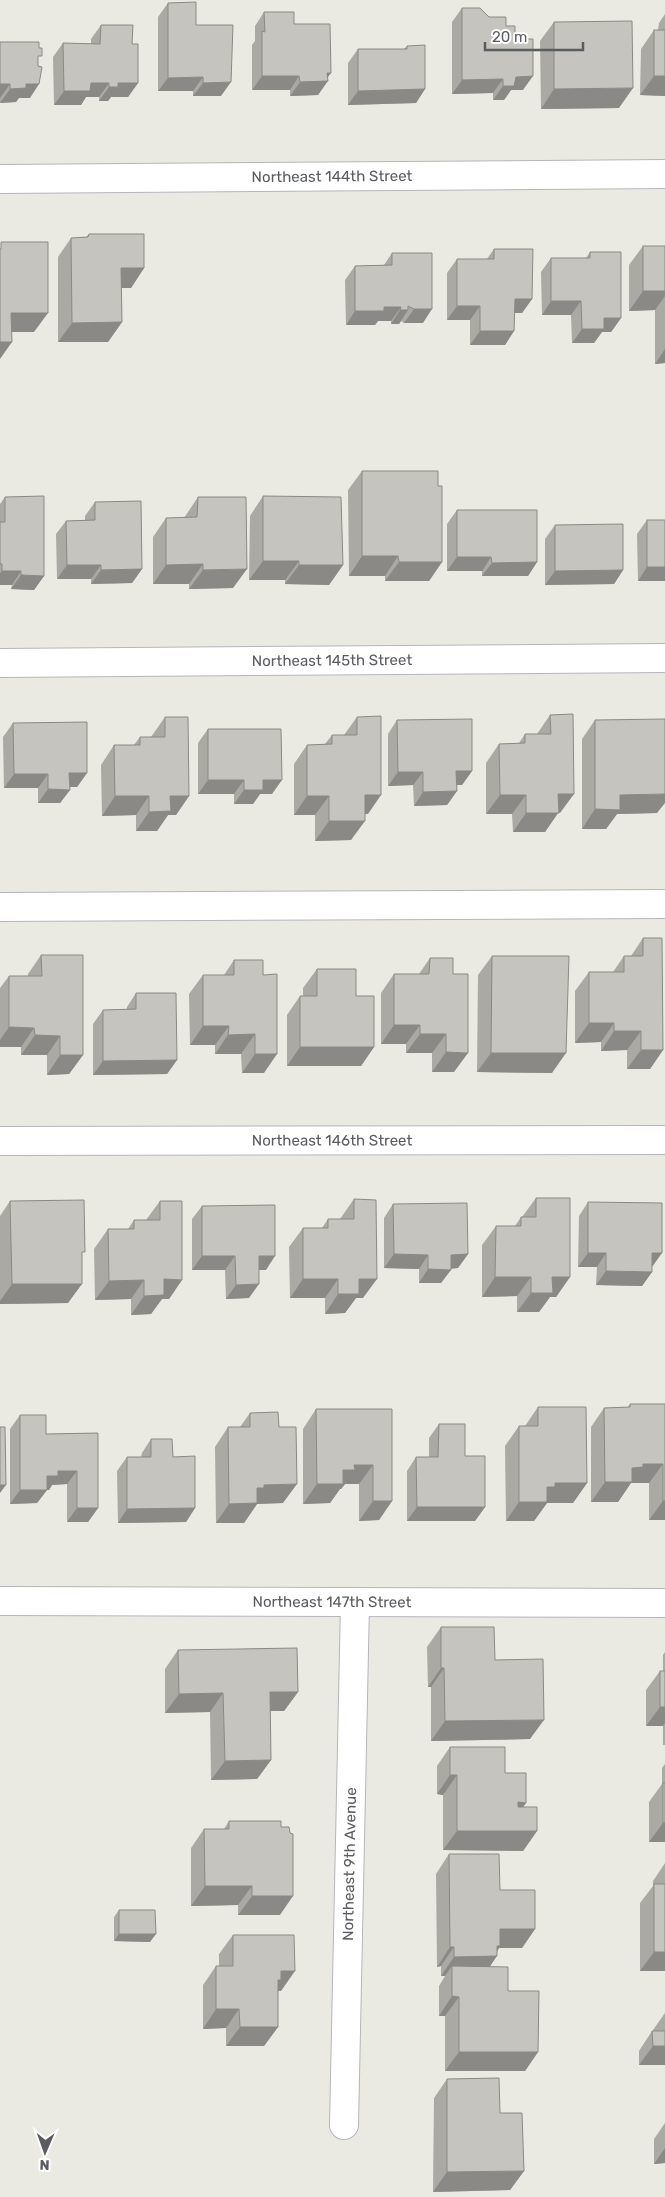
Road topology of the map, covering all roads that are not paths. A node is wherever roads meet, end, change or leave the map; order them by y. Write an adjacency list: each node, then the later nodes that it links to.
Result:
1 (665, 174): 2 (street, Northeast 144th Street)
2 (0, 179)
3 (665, 658): 4 (street, Northeast 145th Street)
4 (0, 663)
5 (665, 904): 6 (street)
6 (0, 907)
7 (665, 1140): 8 (street, Northeast 146th Street)
8 (0, 1141)
9 (0, 1601): 10 (street, Northeast 147th Street)
10 (355, 1603): 11 (street, Northeast 147th Street); 12 (street, Northeast 9th Avenue)
11 (665, 1603)
12 (344, 2124)

